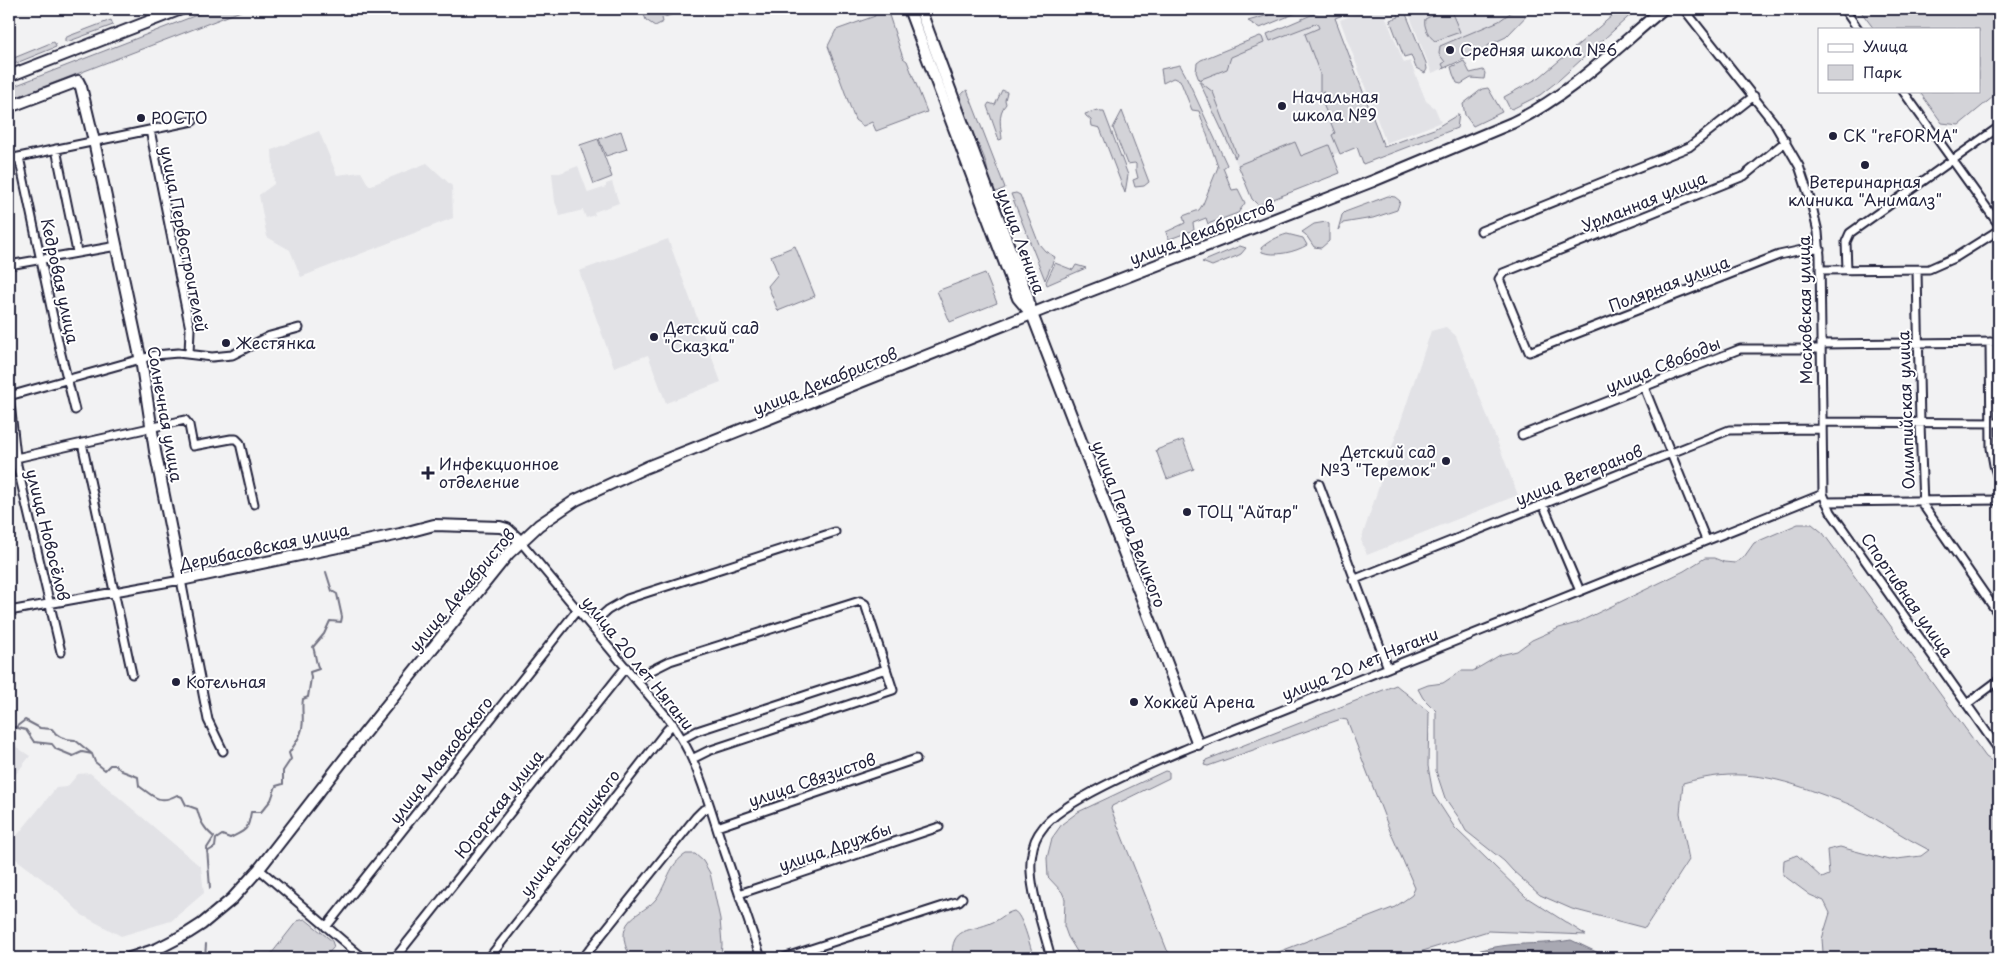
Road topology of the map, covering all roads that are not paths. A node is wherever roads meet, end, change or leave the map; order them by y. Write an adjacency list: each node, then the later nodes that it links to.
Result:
1 (181, 9): 8 (main road)
2 (908, 9): 12 (main road, улица Ленина)
3 (920, 9): 12 (main road, улица Ленина)
4 (1663, 9): 33 (main road, улица Декабристов)
5 (1684, 9): 10 (street, Московская улица)
6 (1844, 9): 7 (street)
7 (1857, 28)
8 (9, 76)
9 (1904, 92): 21 (street)
10 (1754, 96): 17 (street, Московская улица); 24 (street)
11 (9, 107): 16 (main road, Солнечная улица)
12 (952, 113): 33 (main road, улица Ленина)
13 (193, 121): 15 (street)
14 (1999, 127): 21 (street)
15 (150, 130): 16 (street); 40 (street, улица Первостроителей)
16 (94, 140): 18 (street); 25 (main road, Солнечная улица)
17 (1786, 141): 26 (street, Московская улица); 39 (street, Урманная улица)
18 (56, 148): 19 (street); 27 (street)
19 (20, 156): 20 (street); 28 (street, Кедровая улица)
20 (9, 159)
21 (1953, 160): 22 (street); 31 (street)
22 (1998, 222)
23 (1999, 230): 32 (street)
24 (1481, 231)
25 (117, 246): 27 (street); 41 (main road, Солнечная улица)
26 (1820, 249): 30 (street, Московская улица); 39 (street, Полярная улица)
27 (76, 252): 28 (street)
28 (41, 259): 29 (street); 42 (street, Кедровая улица)
29 (9, 265)
30 (1820, 270): 31 (street); 38 (street, Московская улица)
31 (1847, 270): 32 (street)
32 (1917, 270): 37 (street, Олимпийская улица)
33 (1032, 314): 65 (main road, улица Декабристов); 85 (main road, улица Петра Великого)
34 (299, 328): 40 (street)
35 (1990, 342): 36 (street, улица Свободы); 37 (street, улица Свободы); 46 (street)
36 (1999, 342)
37 (1917, 343): 38 (street, улица Свободы); 48 (street, Олимпийская улица)
38 (1821, 346): 43 (street, улица Свободы); 50 (street, Московская улица)
39 (1529, 352)
40 (189, 354): 41 (street)
41 (140, 358): 42 (street); 49 (main road, Солнечная улица)
42 (68, 380): 44 (street); 45 (street, Кедровая улица)
43 (1644, 387): 51 (street, улица Свободы); 53 (street)
44 (9, 395): 54 (street, улица Новосёлов)
45 (75, 410)
46 (1991, 423): 47 (street, улица Ветеранов); 48 (street, улица Ветеранов); 55 (street)
47 (1999, 423)
48 (1920, 424): 50 (street, улица Ветеранов); 58 (street, Олимпийская улица)
49 (152, 426): 52 (street); 61 (street); 66 (main road, Солнечная улица)
50 (1822, 426): 53 (street, улица Ветеранов); 57 (street, Московская улица)
51 (1522, 436)
52 (82, 442): 54 (street); 69 (street)
53 (1671, 453): 62 (street, улица Ветеранов); 64 (street)
54 (16, 458): 70 (street, улица Новосёлов)
55 (1999, 481)
56 (1319, 484): 67 (street)
57 (1823, 494): 60 (street, Московская улица); 64 (street, улица 20 лет Нягани)
58 (1922, 500): 59 (street); 60 (street); 73 (street, Олимпийская улица)
59 (1999, 500)
60 (1826, 502): 82 (street, Спортивная улица)
61 (254, 504)
62 (1543, 504): 67 (street, улица Ветеранов); 68 (street)
63 (835, 532): 74 (street)
64 (1706, 540): 68 (street, улица 20 лет Нягани)
65 (520, 541): 66 (main road, Дерибасовская улица); 71 (street, улица 20 лет Нягани); 93 (main road, улица Декабристов)
66 (181, 580): 69 (street, Дерибасовская улица); 87 (street, Солнечная улица)
67 (1354, 580): 77 (street)
68 (1580, 591): 77 (street, улица 20 лет Нягани)
69 (115, 592): 70 (street, Дерибасовская улица); 79 (street)
70 (51, 605): 72 (street, Дерибасовская улица); 75 (street, улица Новосёлов)
71 (578, 609): 74 (street, улица 20 лет Нягани); 96 (street, улица Маяковского)
72 (9, 611)
73 (1999, 615)
74 (591, 626): 76 (street, улица 20 лет Нягани)
75 (61, 652)
76 (626, 667): 81 (street, улица 20 лет Нягани); 99 (street, Югорская улица)
77 (1388, 668): 85 (street, улица 20 лет Нягани)
78 (886, 669): 81 (street); 84 (street); 88 (street)
79 (132, 674)
80 (1999, 680): 82 (street)
81 (638, 682): 83 (street, улица 20 лет Нягани)
82 (1967, 704): 86 (street, Спортивная улица)
83 (673, 724): 84 (street, улица 20 лет Нягани); 100 (street, улица Быстрицкого)
84 (682, 739): 88 (street, улица 20 лет Нягани)
85 (1198, 744): 104 (street, улица 20 лет Нягани)
86 (1999, 750)
87 (223, 751)
88 (692, 759): 90 (street, улица 20 лет Нягани)
89 (916, 759): 91 (street, улица Связистов)
90 (710, 807): 91 (street, улица 20 лет Нягани); 101 (street)
91 (717, 827): 94 (street, улица 20 лет Нягани)
92 (939, 827): 94 (street, улица Дружбы)
93 (259, 869): 96 (street); 97 (main road, улица Декабристов)
94 (739, 894): 102 (street, улица 20 лет Нягани)
95 (962, 898): 103 (street)
96 (326, 927): 98 (street)
97 (130, 958)
98 (363, 958)
99 (394, 958)
100 (489, 958)
101 (582, 958)
102 (761, 958)
103 (783, 958)
104 (1051, 958)

